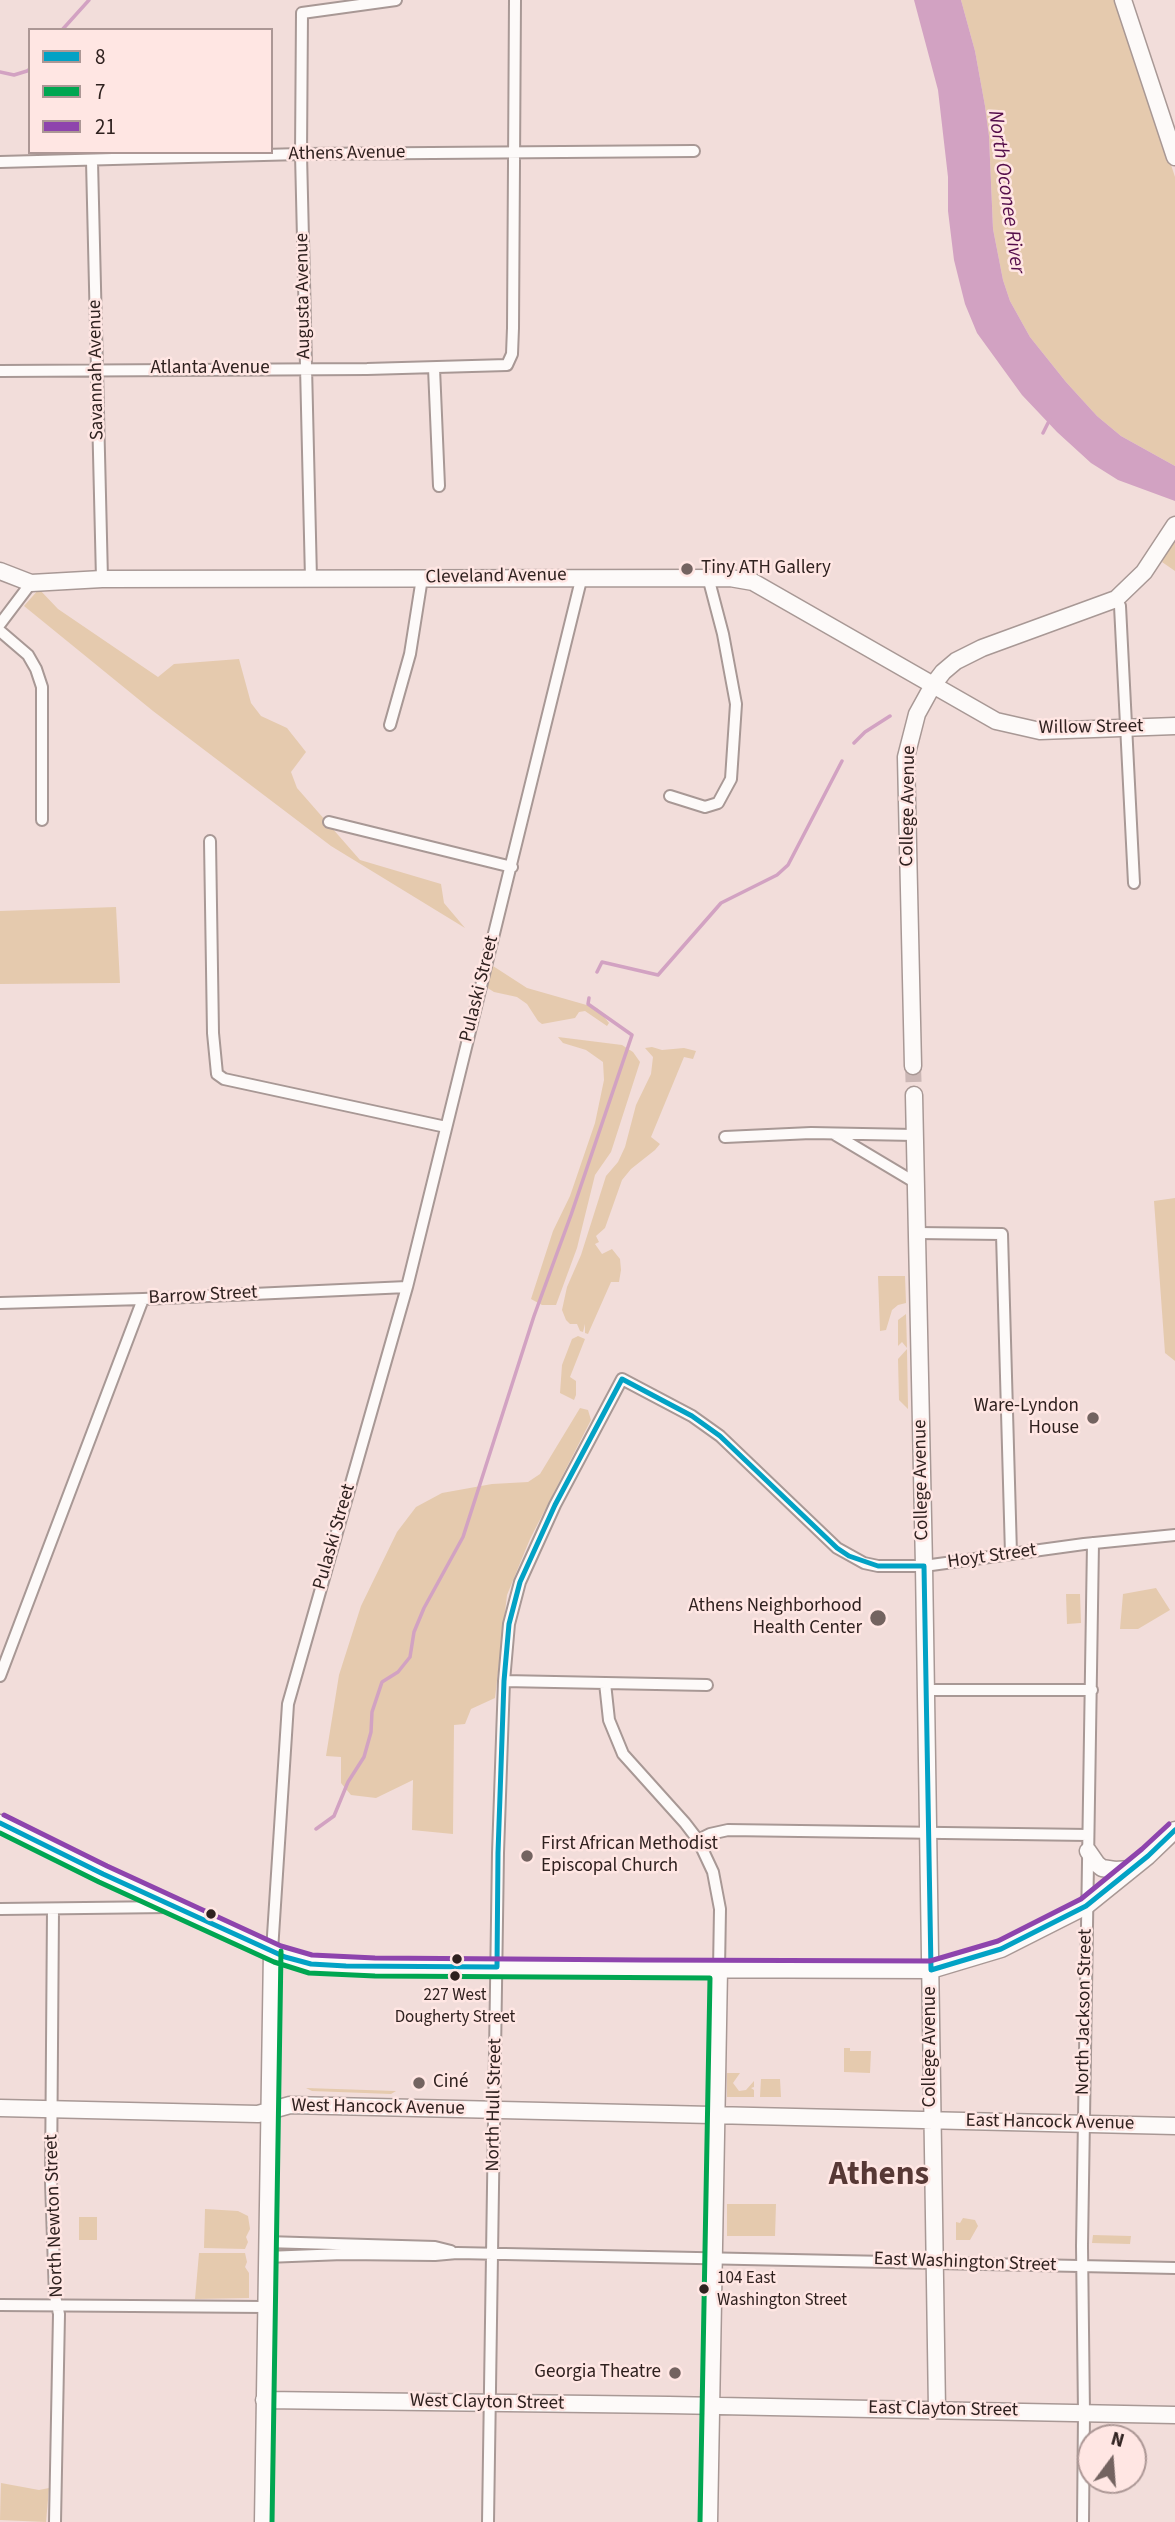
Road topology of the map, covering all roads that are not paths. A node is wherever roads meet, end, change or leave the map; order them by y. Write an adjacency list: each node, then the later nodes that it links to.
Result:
1 (396, 0): 6 (street, Augusta Avenue)
2 (514, 0): 5 (street)
3 (1123, 0): 7 (street)
4 (694, 151): 5 (street, Athens Avenue)
5 (514, 152): 6 (street, Athens Avenue); 10 (street, Atlanta Avenue)
6 (301, 154): 8 (street, Athens Avenue); 11 (street, Augusta Avenue)
7 (1175, 157)
8 (92, 161): 9 (street, Athens Avenue); 12 (street, Savannah Avenue)
9 (0, 162)
10 (433, 368): 11 (street, Atlanta Avenue); 14 (street)
11 (306, 369): 12 (street, Atlanta Avenue); 21 (street, Augusta Avenue)
12 (97, 370): 13 (street, Atlanta Avenue); 20 (street, Savannah Avenue)
13 (0, 371)
14 (439, 486)
15 (1174, 527): 23 (street, College Avenue)
16 (0, 571): 22 (street, Cleveland Avenue)
17 (582, 576): 18 (street, Cleveland Avenue); 19 (street, Cleveland Avenue); 34 (street, Pulaski Street)
18 (708, 577): 26 (street, Cleveland Avenue); 30 (street)
19 (422, 578): 21 (street, Cleveland Avenue); 27 (street)
20 (102, 579): 21 (street, Cleveland Avenue); 22 (street, Cleveland Avenue)
21 (311, 579)
22 (32, 583): 24 (street)
23 (1116, 599): 26 (street, College Avenue); 29 (street)
24 (0, 624)
25 (0, 631): 31 (street)
26 (933, 685): 29 (street, Willow Street); 36 (street, College Avenue)
27 (390, 725)
28 (1175, 726): 29 (street, Willow Street)
29 (1125, 727): 35 (street)
30 (670, 796)
31 (42, 820)
32 (330, 822): 34 (street)
33 (210, 841): 38 (street)
34 (512, 867): 38 (street, Pulaski Street)
35 (1134, 883)
36 (913, 1066)
37 (914, 1095): 40 (street, College Avenue)
38 (446, 1127): 44 (street, Pulaski Street)
39 (833, 1133): 40 (street); 41 (street); 42 (street)
40 (914, 1135): 42 (street, College Avenue)
41 (725, 1137)
42 (916, 1183): 43 (street, College Avenue)
43 (917, 1233): 50 (street); 51 (street, College Avenue)
44 (407, 1287): 45 (street, Barrow Street); 68 (street, Pulaski Street)
45 (143, 1299): 46 (street, Barrow Street); 52 (street)
46 (0, 1303)
47 (622, 1379): 51 (street, Hoyt Street); 53 (street, North Hull Street)
48 (1175, 1535): 49 (street, Hoyt Street)
49 (1093, 1543): 50 (street, Hoyt Street); 57 (street, North Jackson Street)
50 (1011, 1554): 51 (street, Hoyt Street)
51 (924, 1566): 56 (street, College Avenue)
52 (0, 1676)
53 (504, 1681): 54 (street); 69 (street, North Hull Street)
54 (605, 1683): 55 (street); 61 (street)
55 (707, 1685)
56 (925, 1690): 57 (street); 60 (street, College Avenue)
57 (1092, 1690): 62 (street, North Jackson Street)
58 (0, 1823): 65 (street)
59 (1175, 1830): 63 (street)
60 (928, 1833): 61 (street); 62 (street); 71 (street, College Avenue)
61 (698, 1840): 70 (street)
62 (1088, 1843): 63 (street); 64 (street, North Jackson Street)
63 (1132, 1869): 64 (street)
64 (1086, 1906): 71 (street); 78 (street, North Jackson Street)
65 (177, 1907): 67 (street); 68 (street)
66 (0, 1909): 67 (street)
67 (53, 1909): 73 (street, North Newton Street)
68 (272, 1951): 69 (street); 75 (street, Pulaski Street)
69 (498, 1967): 70 (street); 74 (street, North Hull Street)
70 (719, 1969): 71 (street); 76 (street)
71 (931, 1970): 77 (street, College Avenue)
72 (0, 2108): 73 (street, West Hancock Avenue)
73 (52, 2108): 75 (street, West Hancock Avenue); 87 (street, North Newton Street)
74 (495, 2110): 75 (street, West Hancock Avenue); 76 (street, West Hancock Avenue); 81 (street, North Hull Street)
75 (270, 2111): 80 (street, Pulaski Street)
76 (716, 2115): 77 (street, East Hancock Avenue); 82 (street)
77 (931, 2119): 78 (street, East Hancock Avenue); 83 (street, College Avenue)
78 (1083, 2123): 79 (street, East Hancock Avenue); 84 (street, North Jackson Street)
79 (1175, 2126)
80 (266, 2249): 81 (street, East Washington Street); 88 (street, Pulaski Street)
81 (492, 2255): 82 (street, East Washington Street); 90 (street, North Hull Street)
82 (713, 2258): 83 (street, East Washington Street); 91 (street)
83 (935, 2263): 84 (street, East Washington Street); 92 (street, College Avenue)
84 (1082, 2267): 85 (street, East Washington Street); 93 (street, North Jackson Street)
85 (1175, 2268)
86 (0, 2305): 87 (street)
87 (57, 2305): 88 (street); 95 (street, North Newton Street)
88 (265, 2307): 89 (street, Pulaski Street)
89 (264, 2400): 90 (street, West Clayton Street); 96 (street, Pulaski Street)
90 (491, 2403): 91 (street, West Clayton Street); 97 (street, North Hull Street)
91 (710, 2406): 92 (street, East Clayton Street); 98 (street)
92 (937, 2410): 93 (street, East Clayton Street)
93 (1084, 2413): 94 (street, East Clayton Street); 99 (street, North Jackson Street)
94 (1175, 2415)
95 (55, 2522)
96 (263, 2522)
97 (488, 2522)
98 (709, 2522)
99 (1083, 2522)

